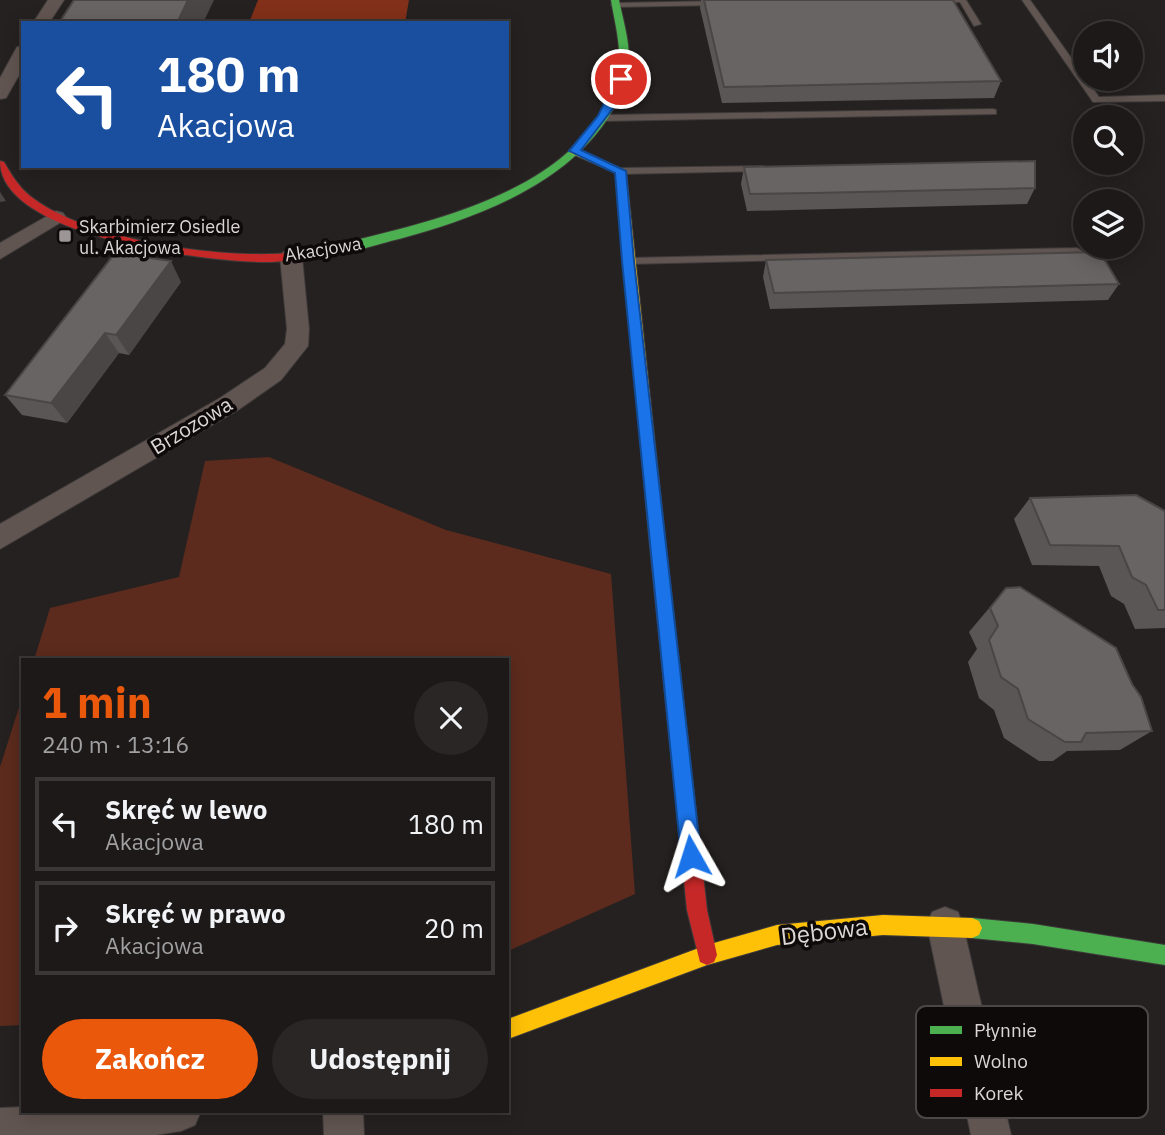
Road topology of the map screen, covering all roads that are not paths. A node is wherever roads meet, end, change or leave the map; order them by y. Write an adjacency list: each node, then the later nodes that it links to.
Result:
1 (56, 0): 7 (street)
2 (962, 0): 4 (lane); 8 (lane)
3 (1026, 0): 11 (lane)
4 (921, 1)
5 (615, 2): 6 (lane); 13 (street, Akacjowa)
6 (726, 3)
7 (42, 21)
8 (976, 24)
9 (21, 55): 10 (street)
10 (0, 94)
11 (1165, 98)
12 (993, 112): 13 (lane)
13 (602, 118): 14 (street, Akacjowa)
14 (574, 151): 17 (street); 21 (street, Akacjowa)
15 (0, 164): 18 (street, Akacjowa)
16 (775, 169): 17 (lane)
17 (621, 171): 22 (street)
18 (56, 217): 20 (street); 21 (street, Akacjowa)
19 (1073, 251): 22 (lane)
20 (0, 252)
21 (291, 257): 23 (street, Brzozowa)
22 (628, 261): 25 (street)
23 (0, 538)
24 (945, 925): 25 (street, Dębowa); 26 (street, Dębowa); 27 (street)
25 (707, 955): 28 (street, Dębowa)
26 (1165, 955)
27 (963, 1006)
28 (509, 1029)
29 (169, 1113): 31 (street)
30 (343, 1113): 32 (street)
31 (0, 1128)
32 (344, 1135)

